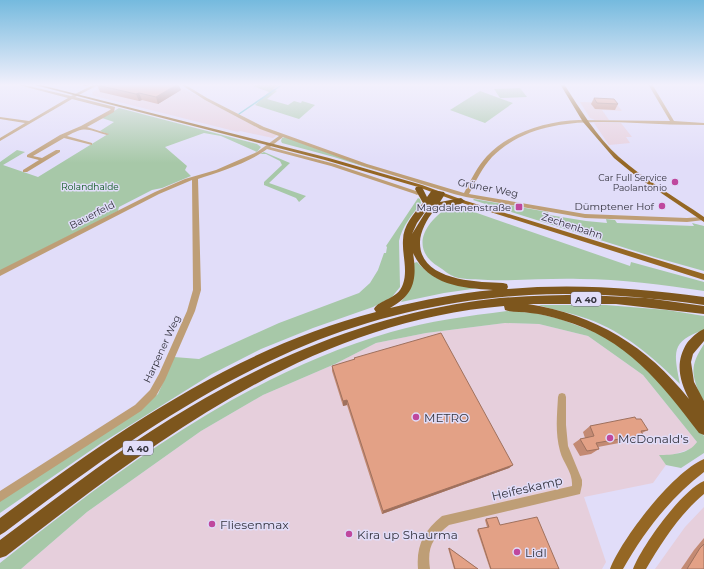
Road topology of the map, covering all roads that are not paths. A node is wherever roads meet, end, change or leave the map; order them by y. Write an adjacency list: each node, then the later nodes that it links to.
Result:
1 (49, 111): 9 (street)
2 (112, 111): 12 (street)
3 (131, 111): 18 (main road)
4 (228, 111): 14 (street, Grüner Weg)
5 (579, 111): 8 (main road)
6 (666, 111): 10 (street)
7 (0, 118): 9 (street)
8 (586, 121): 10 (street); 29 (street); 31 (main road)
9 (29, 122): 16 (street)
10 (673, 123): 11 (street)
11 (704, 124)
12 (84, 127): 13 (street); 15 (street)
13 (108, 134)
14 (283, 135): 18 (street, Bauerfeld); 29 (street, Grüner Weg)
15 (62, 136): 17 (street); 19 (street)
16 (0, 140)
17 (90, 144)
18 (270, 146): 21 (main road); 25 (street, Bauerfeld)
19 (38, 150): 22 (street); 23 (street)
20 (58, 151): 22 (street)
21 (290, 151): 26 (main road, Zechenbahn); 27 (street, Zechenbahn)
22 (52, 155): 23 (street)
23 (43, 160): 24 (street)
24 (25, 171)
25 (195, 178): 34 (street, Bauerfeld); 49 (street, Harpener Weg)
26 (395, 180): 27 (main road, Zechenbahn); 28 (main road, Zechenbahn)
27 (418, 191): 28 (main road, Zechenbahn); 30 (highway)
28 (438, 193): 29 (main road, Zechenbahn); 30 (highway)
29 (463, 198): 30 (highway); 33 (street, Grüner Weg); 35 (main road, Zechenbahn)
30 (430, 205): 36 (highway); 40 (highway)
31 (693, 212): 32 (main road); 33 (street, Grüner Weg)
32 (703, 219): 33 (street, Grüner Weg)
33 (675, 220)
34 (0, 273)
35 (704, 277)
36 (533, 290): 37 (highway, A 40); 40 (highway, A 40)
37 (704, 301)
38 (469, 306): 39 (highway, A 40); 46 (highway); 51 (highway, A 40)
39 (704, 310)
40 (342, 326): 50 (highway, A 40)
41 (704, 334): 42 (highway)
42 (692, 394): 44 (highway); 45 (highway)
43 (562, 397): 52 (street, Heifeskamp)
44 (704, 406)
45 (704, 413)
46 (704, 428)
47 (704, 466): 53 (main road)
48 (704, 487): 54 (main road)
49 (0, 497)
50 (0, 527)
51 (0, 550)
52 (424, 569)
53 (616, 569)
54 (639, 569)

